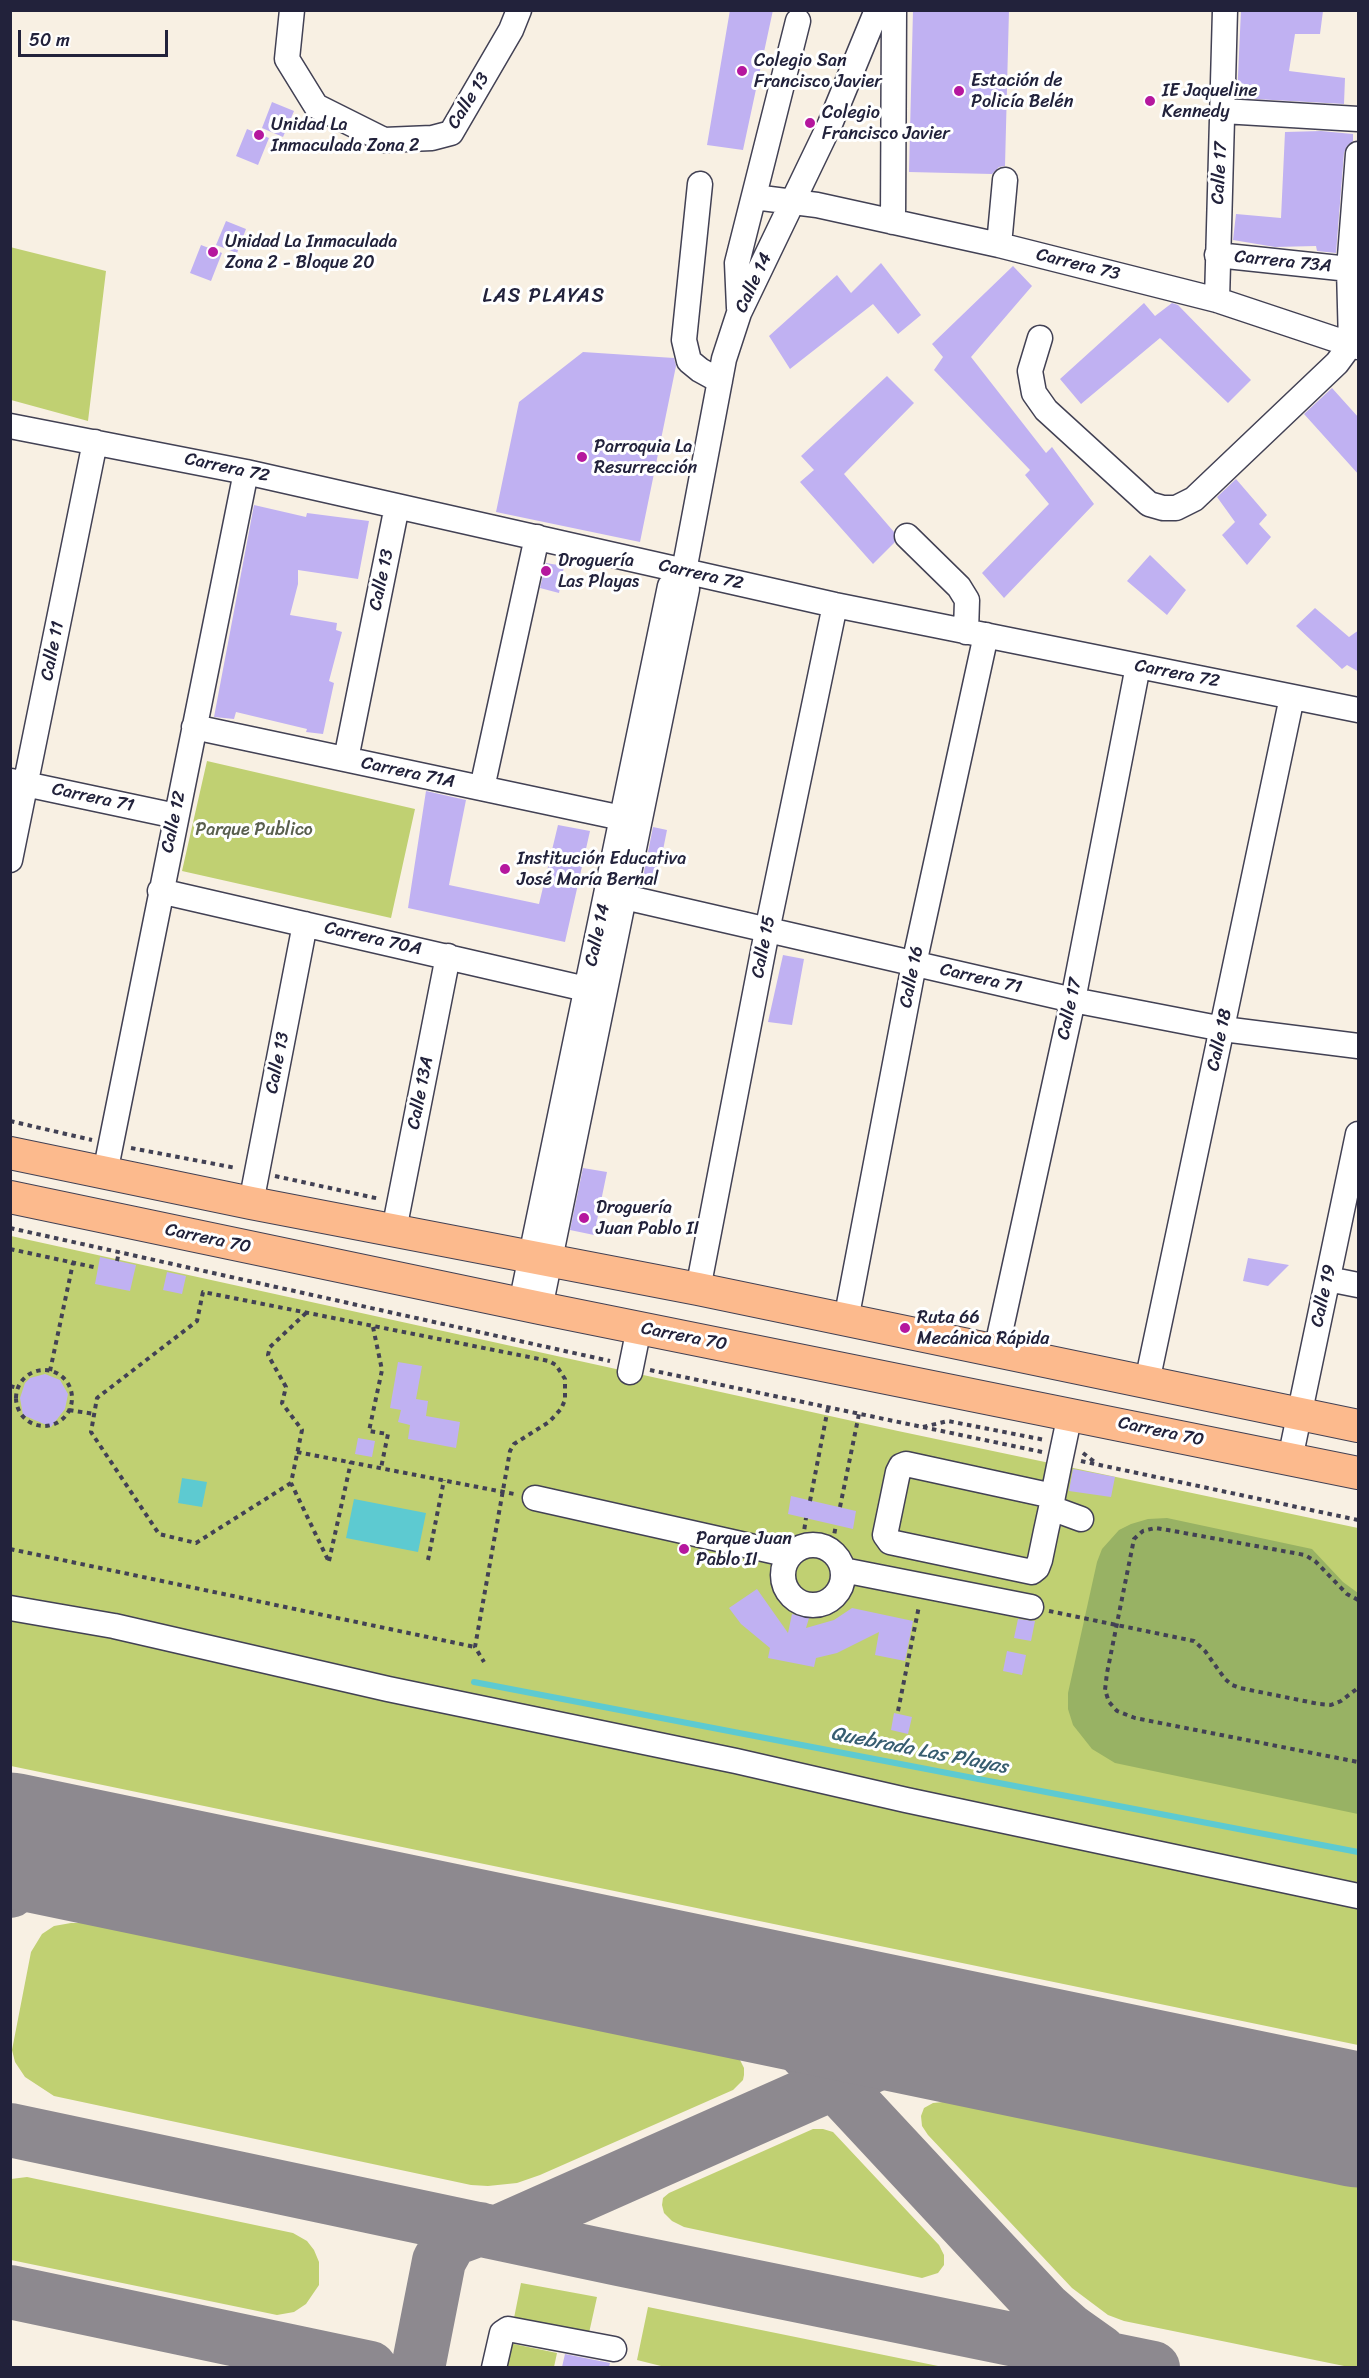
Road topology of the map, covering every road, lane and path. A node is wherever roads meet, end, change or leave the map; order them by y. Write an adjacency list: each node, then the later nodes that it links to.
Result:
1 (292, 10): 2 (street, Calle 13)
2 (519, 10)
3 (877, 10): 13 (street, Calle 14)
4 (894, 10): 14 (street)
5 (1225, 10): 7 (street, Calle 17)
6 (798, 21): 12 (street)
7 (1223, 111): 8 (street); 16 (street, Calle 17)
8 (1359, 119)
9 (1359, 154): 17 (street)
10 (1005, 180): 15 (street)
11 (700, 184): 22 (street)
12 (754, 197): 13 (street, Carrera 73); 19 (street)
13 (793, 201): 14 (street, Carrera 73); 19 (street, Calle 14)
14 (893, 222): 15 (street, Carrera 73)
15 (999, 245): 18 (street, Carrera 73)
16 (1217, 255): 17 (street, Carrera 73A); 18 (street, Calle 17)
17 (1349, 269): 21 (street)
18 (1216, 300): 21 (street, Carrera 73)
19 (739, 313): 22 (street, Calle 14)
20 (1040, 338): 21 (street)
21 (1354, 345)
22 (720, 381): 29 (street, Calle 14)
23 (10, 426): 24 (street, Carrera 72)
24 (95, 442): 25 (street, Carrera 72); 37 (street, Calle 11)
25 (246, 472): 26 (street, Carrera 72); 35 (street, Calle 12)
26 (398, 506): 28 (street, Carrera 72); 36 (street, Calle 13)
27 (907, 536): 31 (street, Calle 16)
28 (537, 537): 29 (street, Carrera 72); 38 (street)
29 (684, 572): 30 (street, Carrera 72); 40 (street, Calle 14); 43 (street, Calle 14)
30 (834, 605): 31 (street, Carrera 72); 45 (street, Calle 15)
31 (976, 633): 32 (street, Carrera 72); 47 (street, Calle 16)
32 (1138, 666): 33 (street, Carrera 72); 49 (street, Calle 17)
33 (1292, 697): 34 (street, Carrera 72); 50 (street, Calle 18)
34 (1359, 710)
35 (194, 727): 36 (street, Carrera 71A); 39 (street, Calle 12)
36 (346, 759): 38 (street, Carrera 71A)
37 (18, 783): 39 (street, Carrera 71); 41 (street, Calle 11)
38 (482, 789): 40 (street, Carrera 71A)
39 (176, 816): 42 (street, Calle 12)
40 (622, 818): 43 (street, Calle 14)
41 (10, 860)
42 (160, 891): 44 (street, Carrera 70A); 54 (street, Calle 12)
43 (615, 895): 45 (street, Carrera 71); 48 (street, Calle 14); 61 (street, Calle 14)
44 (305, 924): 46 (street, Carrera 70A); 56 (street, Calle 13)
45 (767, 931): 47 (street, Carrera 71); 67 (street, Calle 15)
46 (448, 956): 48 (street, Carrera 70A); 58 (street, Calle 13A)
47 (914, 964): 49 (street, Carrera 71); 70 (street, Calle 16)
48 (586, 988): 61 (street, Calle 14)
49 (1072, 1000): 50 (street, Carrera 71); 73 (street, Calle 17)
50 (1223, 1029): 51 (street, Carrera 71); 76 (street, Calle 18)
51 (1359, 1046)
52 (1357, 1147): 65 (street, Calle 19)
53 (10, 1153): 54 (main road)
54 (105, 1173): 56 (main road)
55 (10, 1197): 68 (main road, Carrera 70)
56 (251, 1203): 58 (main road)
57 (10, 1228): 60 (path)
58 (394, 1230): 61 (main road)
59 (10, 1249): 63 (path)
60 (119, 1252): 62 (path); 74 (path)
61 (540, 1258): 67 (main road); 68 (street, Calle 14)
62 (117, 1261)
63 (73, 1263): 64 (path); 75 (path)
64 (98, 1268)
65 (1328, 1279): 66 (street); 83 (street, Calle 19)
66 (1359, 1285)
67 (698, 1289): 70 (main road)
68 (531, 1306): 72 (main road, Carrera 70)
69 (306, 1314): 71 (path); 81 (path); 87 (path)
70 (846, 1320): 73 (main road)
71 (373, 1327): 91 (path); 95 (path)
72 (639, 1328): 74 (street); 86 (main road, Carrera 70)
73 (996, 1351): 76 (main road)
74 (631, 1369): 79 (path)
75 (50, 1371): 78 (path); 80 (path)
76 (1147, 1382): 83 (main road)
77 (10, 1386): 78 (path)
78 (18, 1388): 80 (path)
79 (828, 1408): 82 (path); 97 (path)
80 (69, 1410): 81 (path)
81 (94, 1414): 94 (path)
82 (859, 1414): 85 (path); 99 (path)
83 (1299, 1414): 84 (main road); 88 (street, Calle 19)
84 (1359, 1426)
85 (920, 1428): 86 (path); 86 (path)
86 (1065, 1438): 88 (main road, Carrera 70); 90 (path); 90 (path); 98 (street)
87 (297, 1452): 89 (path); 94 (path)
88 (1290, 1459): 92 (main road, Carrera 70)
89 (351, 1462): 91 (path); 94 (path)
90 (1099, 1465): 102 (path)
91 (381, 1468): 93 (path)
92 (1359, 1473)
93 (444, 1480): 95 (path); 107 (path)
94 (291, 1483)
95 (503, 1492): 96 (path); 116 (path)
96 (527, 1496): 106 (street)
97 (810, 1501)
98 (1052, 1502): 101 (street); 104 (street); 104 (street)
99 (840, 1508)
100 (806, 1518): 106 (path)
101 (1081, 1519)
102 (1359, 1520)
103 (836, 1525): 108 (path)
104 (886, 1538): 109 (street)
105 (10, 1549): 116 (path)
106 (796, 1552): 108 (street); 108 (street)
107 (428, 1560)
108 (837, 1560): 109 (street)
109 (875, 1576): 110 (street)
110 (923, 1586): 112 (street); 119 (path)
111 (1359, 1600): 115 (path)
112 (1031, 1607)
113 (10, 1608): 121 (street)
114 (1056, 1612): 115 (path)
115 (1117, 1624): 118 (path); 120 (path)
116 (475, 1647): 117 (path)
117 (483, 1662)
118 (1359, 1688)
119 (897, 1711)
120 (1359, 1762)
121 (1359, 1896)
122 (614, 2349): 123 (street)
123 (494, 2367)

